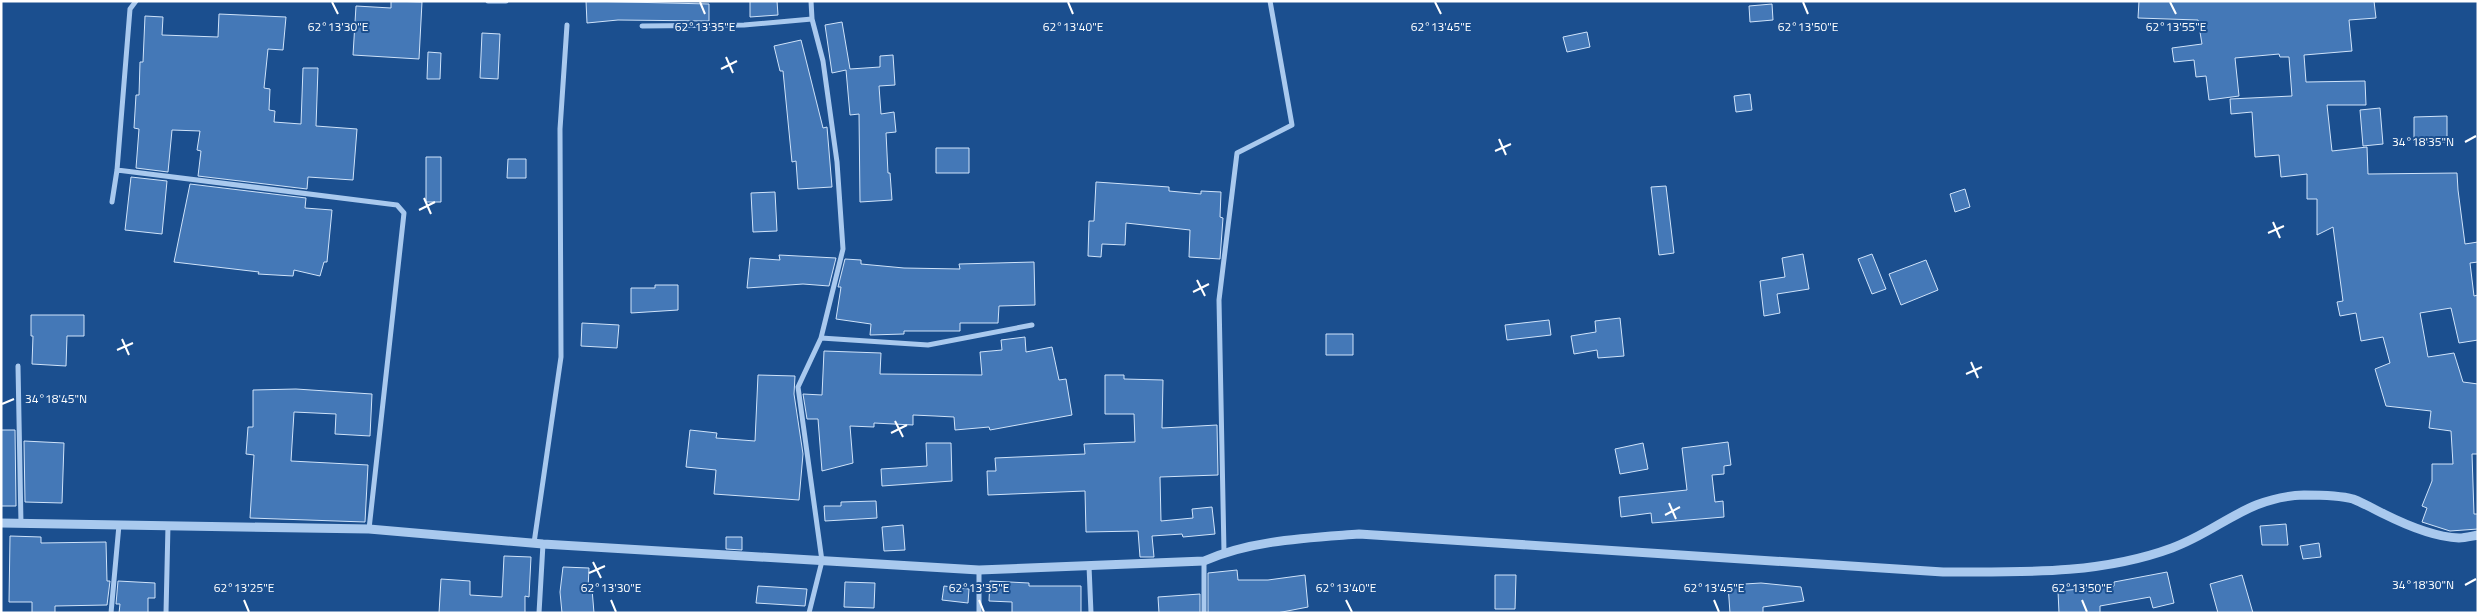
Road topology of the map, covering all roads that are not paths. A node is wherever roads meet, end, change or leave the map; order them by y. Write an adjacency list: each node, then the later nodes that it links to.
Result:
1 (136, 1): 9 (street)
2 (488, 1): 3 (street)
3 (506, 1)
4 (811, 1): 6 (street)
5 (1270, 1): 21 (street)
6 (812, 19): 8 (street); 12 (street)
7 (567, 25): 20 (street)
8 (642, 26)
9 (117, 170): 10 (street); 18 (street)
10 (112, 202)
11 (1032, 325): 12 (street)
12 (821, 338): 22 (street)
13 (18, 366): 15 (street)
14 (1, 524): 15 (street)
15 (21, 524): 16 (street)
16 (119, 524): 17 (street); 26 (street)
17 (168, 525): 18 (street); 27 (street)
18 (369, 530): 20 (street)
19 (2478, 535): 21 (street)
20 (539, 544): 22 (street); 28 (street)
21 (1224, 552): 23 (street)
22 (822, 561): 25 (street); 29 (street)
23 (1204, 561): 24 (street); 32 (street)
24 (1089, 566): 25 (street); 31 (street)
25 (979, 570): 30 (street)
26 (111, 613)
27 (166, 613)
28 (539, 613)
29 (809, 613)
30 (979, 613)
31 (1090, 613)
32 (1204, 613)

